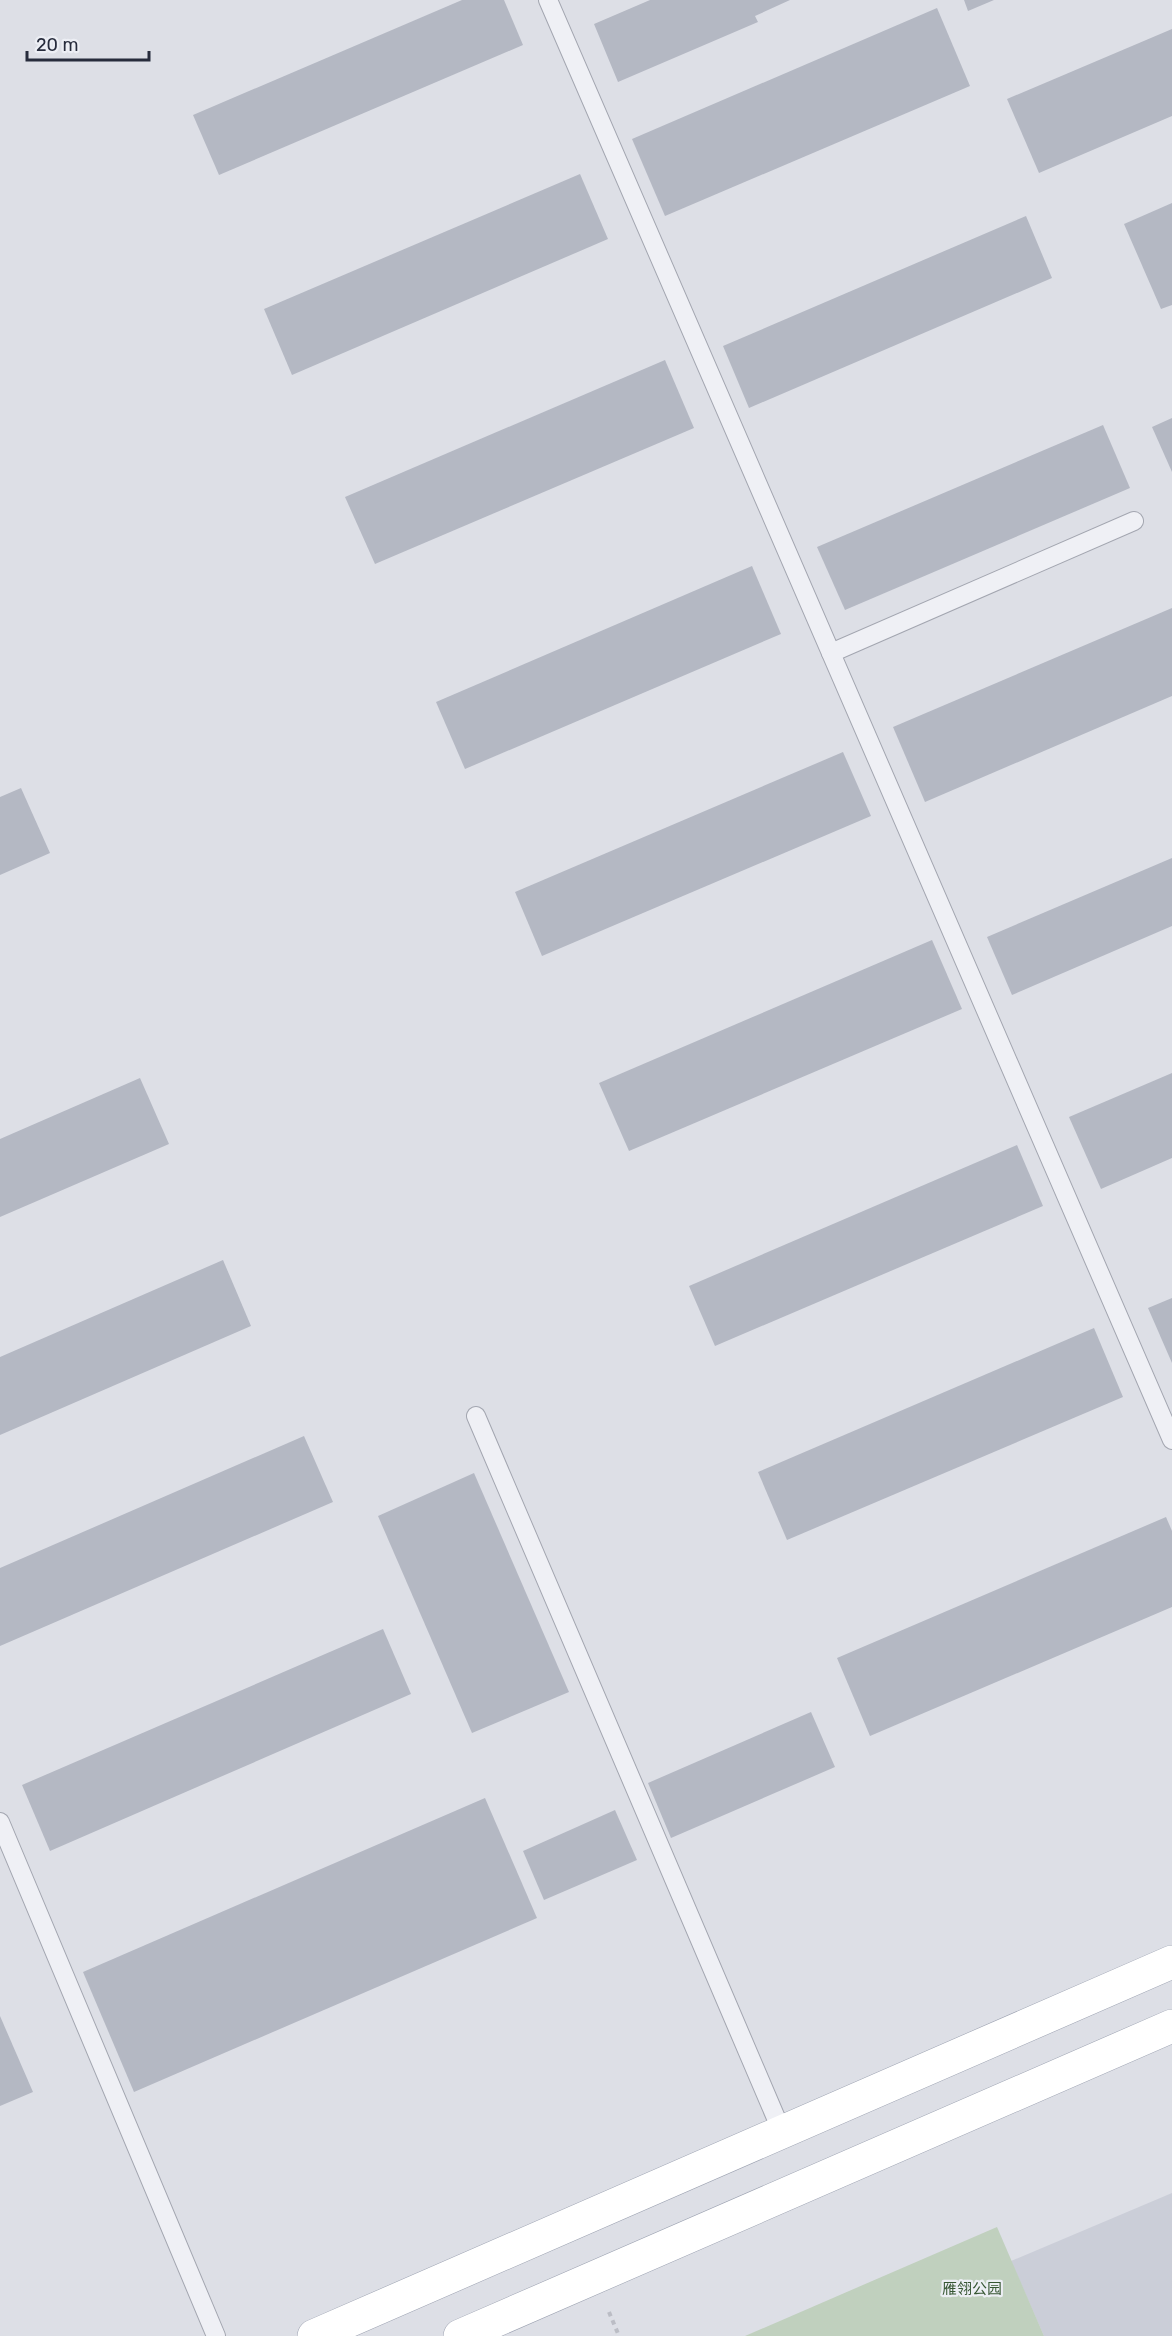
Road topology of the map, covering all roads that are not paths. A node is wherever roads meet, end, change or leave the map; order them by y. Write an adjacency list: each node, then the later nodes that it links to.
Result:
1 (548, 0): 3 (lane)
2 (1134, 521): 3 (lane)
3 (831, 653): 5 (lane)
4 (476, 1416): 9 (lane)
5 (1172, 1440)
6 (0, 1822): 10 (lane)
7 (1172, 1962): 9 (main road)
8 (1172, 2026): 12 (main road)
9 (782, 2132): 11 (main road)
10 (216, 2336)
11 (314, 2336)
12 (460, 2336)

